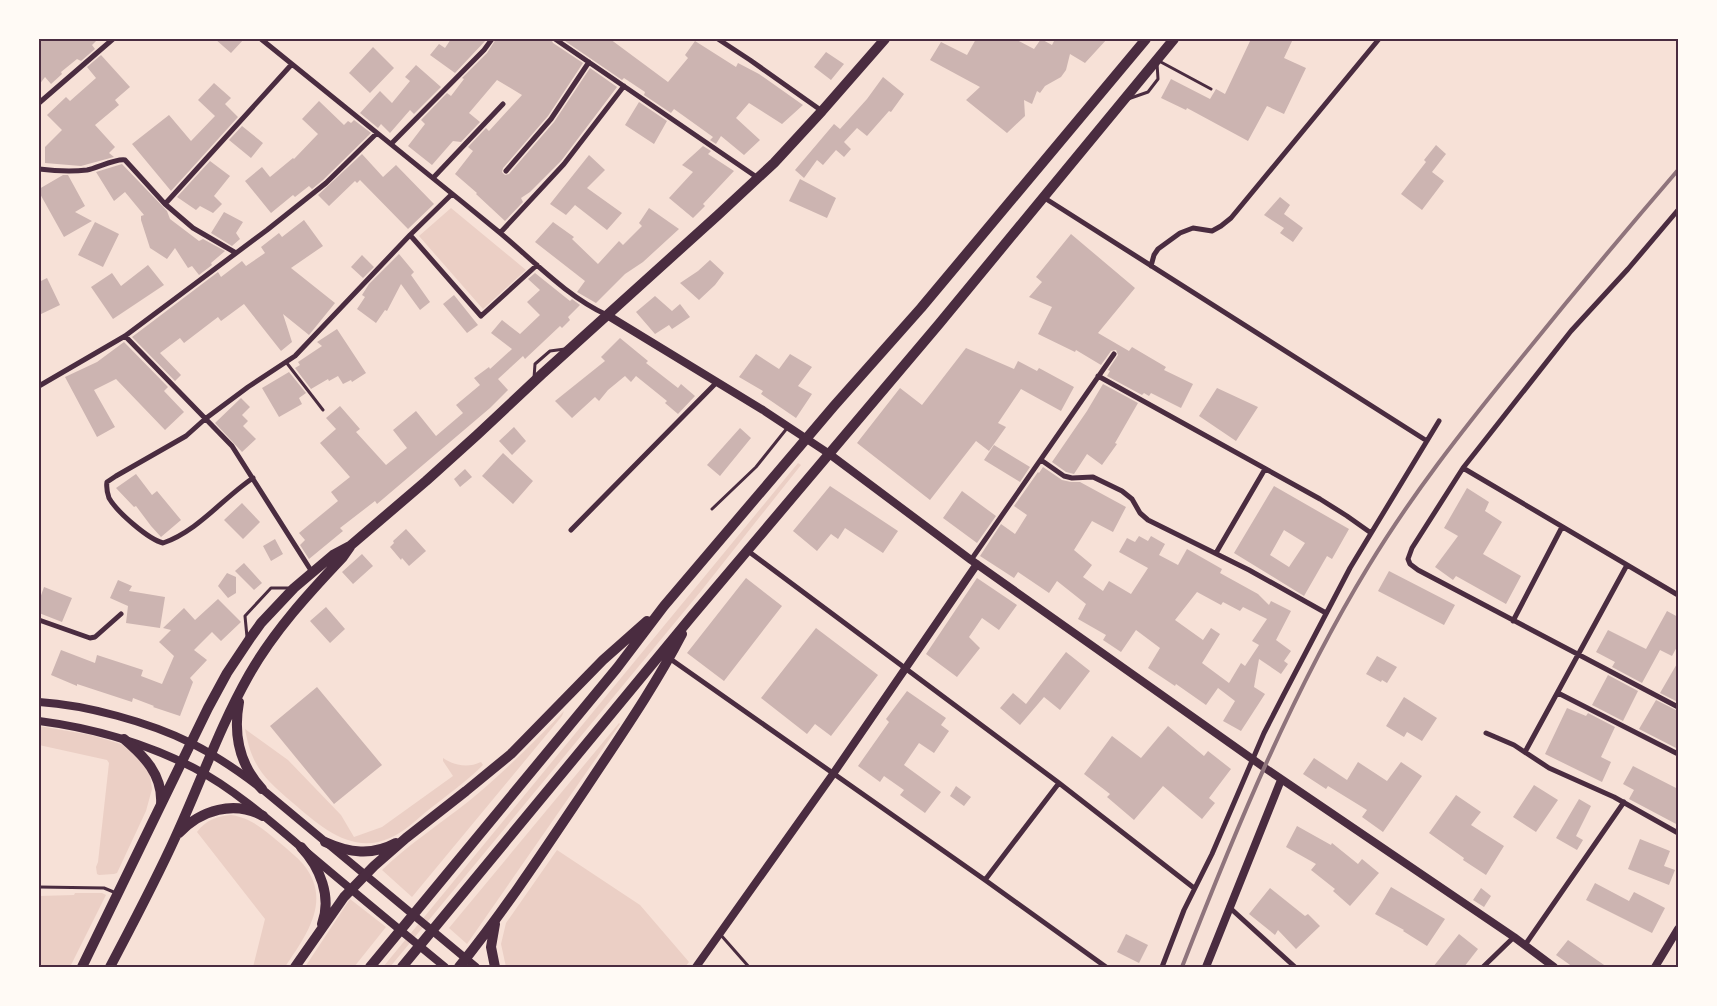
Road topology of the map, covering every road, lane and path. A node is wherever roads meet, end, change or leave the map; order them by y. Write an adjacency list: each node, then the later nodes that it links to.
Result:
1 (113, 39): 15 (street)
2 (260, 39): 12 (street)
3 (492, 39): 19 (street)
4 (555, 39): 11 (street)
5 (718, 39): 17 (street)
6 (885, 39): 17 (main road)
7 (1146, 39): 44 (main road)
8 (1174, 39): 10 (main road)
9 (1379, 39): 32 (street)
10 (1157, 60): 14 (lane); 25 (main road)
11 (589, 62): 13 (street); 21 (street)
12 (292, 64): 18 (street); 26 (street)
13 (624, 86): 23 (street); 28 (street)
14 (1211, 89)
15 (39, 103)
16 (503, 104): 22 (street)
17 (822, 111): 23 (main road)
18 (377, 133): 19 (street); 30 (street)
19 (391, 144): 22 (street)
20 (39, 168): 26 (street)
21 (506, 171)
22 (433, 178): 24 (street)
23 (758, 178): 33 (main road)
24 (452, 194): 28 (street); 29 (street)
25 (1043, 197): 32 (street); 46 (main road)
26 (165, 204): 30 (street)
27 (1678, 210): 48 (street)
28 (500, 233): 31 (street)
29 (410, 235): 31 (street); 36 (street)
30 (236, 253): 34 (street)
31 (537, 265): 33 (street)
32 (1151, 266): 45 (street)
33 (607, 315): 38 (street); 55 (main road)
34 (125, 336): 39 (street); 41 (street)
35 (1114, 354): 37 (street)
36 (286, 362): 40 (lane); 41 (street)
37 (1098, 376): 47 (street); 49 (street)
38 (717, 382): 43 (street); 53 (street)
39 (39, 386)
40 (323, 410)
41 (205, 419): 50 (street); 50 (street)
42 (1439, 421): 45 (street)
43 (788, 426): 44 (street); 51 (lane)
44 (807, 439): 46 (street); 63 (main road)
45 (1427, 441): 54 (street)
46 (828, 453): 56 (main road); 58 (street)
47 (1041, 460): 57 (street); 58 (street)
48 (1463, 468): 52 (street); 68 (street)
49 (1265, 469): 54 (street); 57 (street)
50 (253, 478): 60 (street)
51 (712, 509)
52 (1562, 527): 59 (street); 68 (street)
53 (571, 530)
54 (1370, 533): 64 (street)
55 (350, 546): 60 (main road); 73 (main road)
56 (748, 551): 66 (main road); 72 (street)
57 (1216, 553): 64 (street)
58 (974, 562): 72 (street); 84 (street)
59 (1627, 565): 62 (street); 70 (street)
60 (312, 572): 61 (main road)
61 (294, 588): 69 (main road); 69 (lane)
62 (1678, 595)
63 (664, 606): 96 (main road); 116 (main road)
64 (1326, 613): 84 (street)
65 (121, 614): 67 (street)
66 (692, 616): 71 (main road); 117 (main road)
67 (39, 620)
68 (1513, 621): 70 (street)
69 (247, 642): 80 (main road)
70 (1578, 655): 74 (street); 76 (street)
71 (669, 658): 87 (street); 106 (main road)
72 (905, 668): 87 (street); 89 (street)
73 (242, 689): 82 (main road); 90 (main road)
74 (1558, 693): 81 (street); 83 (street)
75 (39, 702): 80 (street)
76 (1678, 707)
77 (39, 721): 79 (street)
78 (1486, 734): 81 (street)
79 (124, 739): 85 (street); 92 (main road)
80 (190, 743): 82 (street); 85 (main road)
81 (1526, 752): 91 (street)
82 (211, 754): 86 (main road); 90 (street)
83 (1678, 754)
84 (1253, 760): 88 (street); 102 (street)
85 (182, 762): 86 (street); 92 (main road)
86 (202, 772): 93 (street); 95 (main road)
87 (833, 774): 100 (street); 109 (street)
88 (1281, 780): 105 (street); 110 (street)
89 (1059, 782): 100 (street); 102 (street)
90 (262, 789): 97 (street)
91 (1624, 802): 94 (street); 111 (street)
92 (160, 808): 104 (main road)
93 (262, 816): 95 (main road); 98 (street)
94 (1678, 832)
95 (175, 838): 114 (main road)
96 (406, 838): 97 (main road); 99 (main road)
97 (325, 842): 99 (street)
98 (301, 847): 103 (street); 108 (main road)
99 (365, 876): 103 (main road); 112 (street)
100 (985, 880): 123 (street)
101 (39, 887): 104 (lane)
102 (1194, 888): 124 (street)
103 (352, 890): 108 (main road); 118 (street)
104 (119, 894): 113 (main road)
105 (1229, 907): 125 (street); 126 (street)
106 (496, 921): 112 (main road); 120 (main road)
107 (1678, 929): 129 (street)
108 (318, 934): 115 (main road)
109 (720, 934): 121 (street); 122 (lane)
110 (1514, 937): 111 (street); 127 (street)
111 (1525, 946): 128 (street)
112 (462, 963): 119 (street)
113 (82, 967)
114 (110, 967)
115 (295, 967)
116 (370, 967)
117 (402, 967)
118 (446, 967)
119 (476, 967)
120 (494, 967)
121 (696, 967)
122 (749, 967)
123 (1106, 967)
124 (1162, 967)
125 (1206, 967)
126 (1295, 967)
127 (1483, 967)
128 (1554, 967)
129 (1655, 967)

